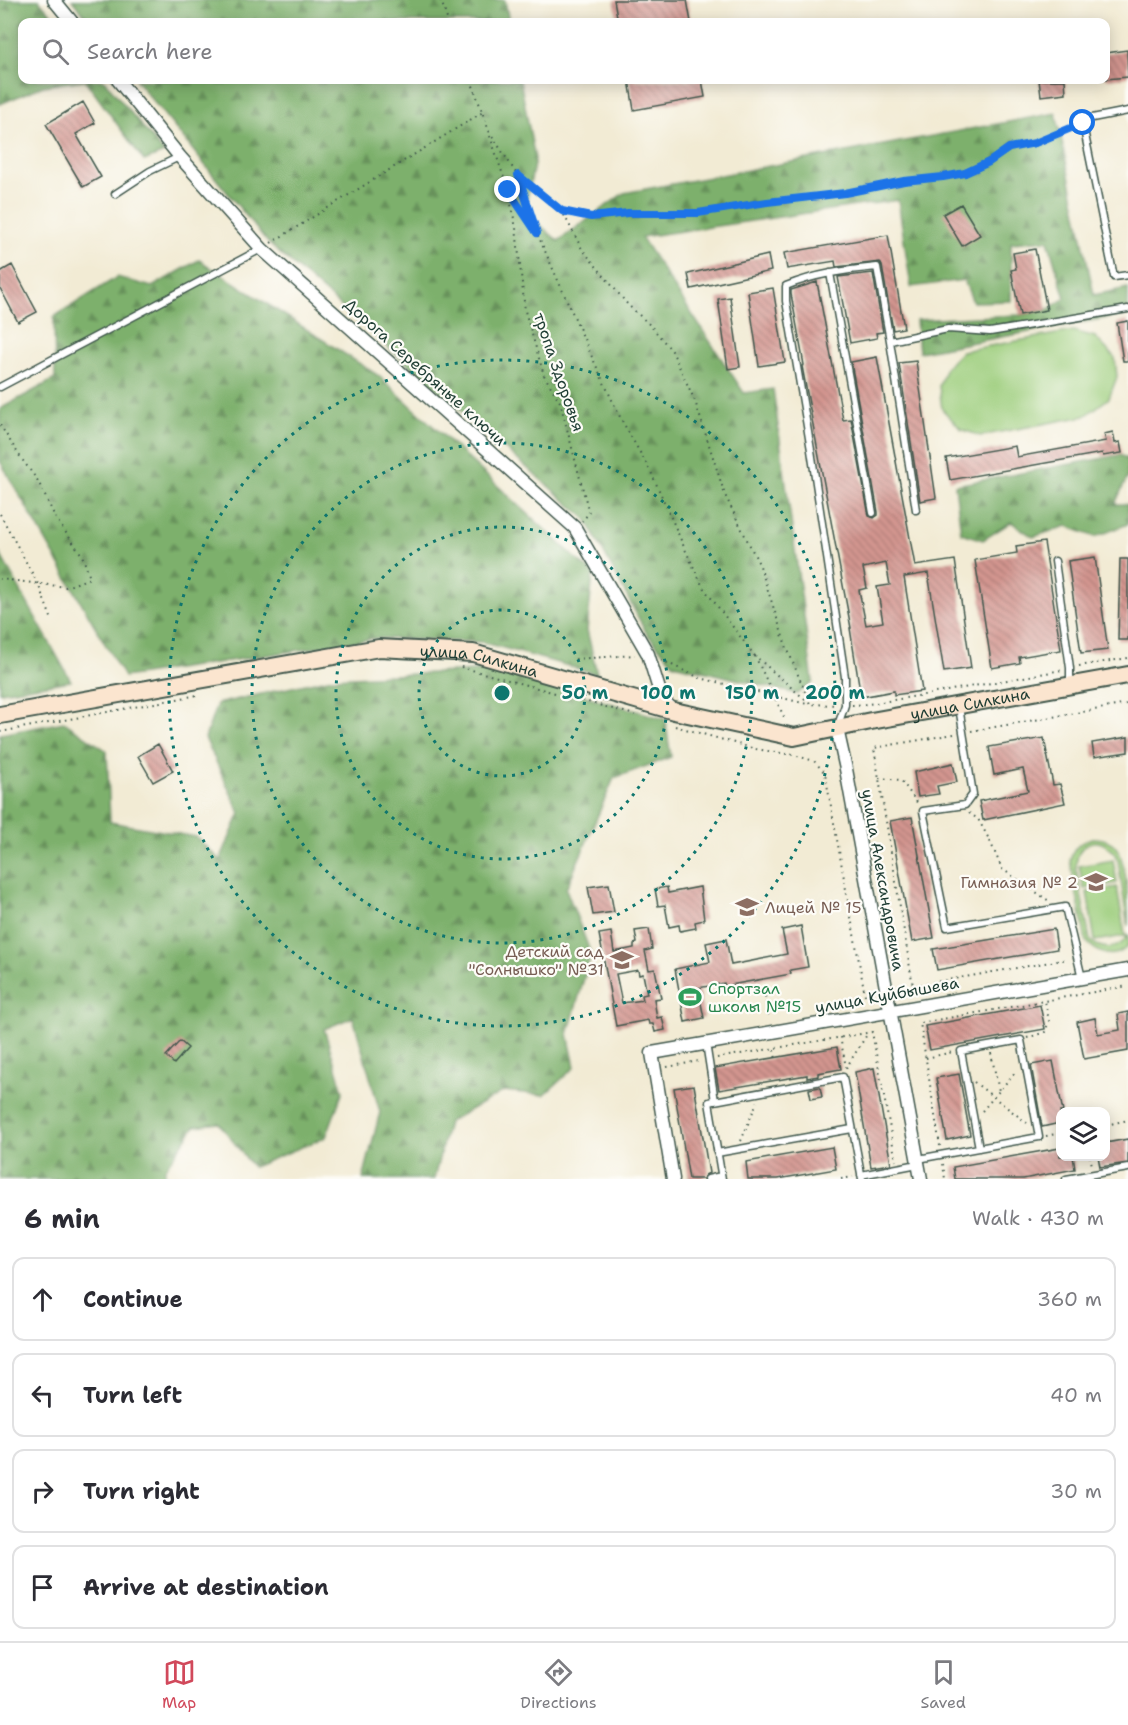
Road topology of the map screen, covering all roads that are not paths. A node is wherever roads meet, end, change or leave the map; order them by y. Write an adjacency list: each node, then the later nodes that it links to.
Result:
1 (54, 0): 2 (street)
2 (69, 18)
3 (121, 84): 5 (street, Дорога Серебряные ключи)
4 (1128, 111): 9 (lane)
5 (180, 157): 6 (lane); 7 (street, Дорога Серебряные ключи)
6 (115, 194)
7 (262, 249): 12 (lane); 20 (street, Дорога Серебряные ключи)
8 (830, 273): 11 (lane); 14 (lane); 21 (lane)
9 (1128, 275)
10 (1128, 309): 11 (lane)
11 (891, 340): 13 (lane)
12 (0, 387)
13 (916, 510)
14 (873, 513)
15 (1055, 561): 17 (lane)
16 (1128, 675): 17 (main road, улица Силкина)
17 (1070, 686): 18 (main road, улица Силкина)
18 (958, 705): 21 (main road, улица Силкина); 23 (lane)
19 (0, 716): 20 (main road, улица Силкина)
20 (670, 717): 21 (main road, улица Силкина)
21 (837, 729): 24 (street, улица Александровича)
22 (1128, 970): 23 (street, улица Куйбышева)
23 (1082, 978): 24 (street, улица Куйбышева)
24 (890, 1011): 25 (street, улица Куйбышева); 30 (street, улица Александровича)
25 (706, 1043): 26 (lane); 34 (street, улица Куйбышева)
26 (715, 1101): 27 (lane); 29 (lane)
27 (852, 1129): 29 (lane); 32 (lane)
28 (979, 1148): 28 (lane); 30 (lane)
29 (717, 1153): 33 (lane)
30 (918, 1162): 32 (lane); 36 (street, улица Александровича)
31 (1128, 1168): 37 (lane)
32 (861, 1177)
33 (721, 1178): 35 (lane)
34 (673, 1179)
35 (708, 1179)
36 (921, 1179)
37 (1066, 1179)

